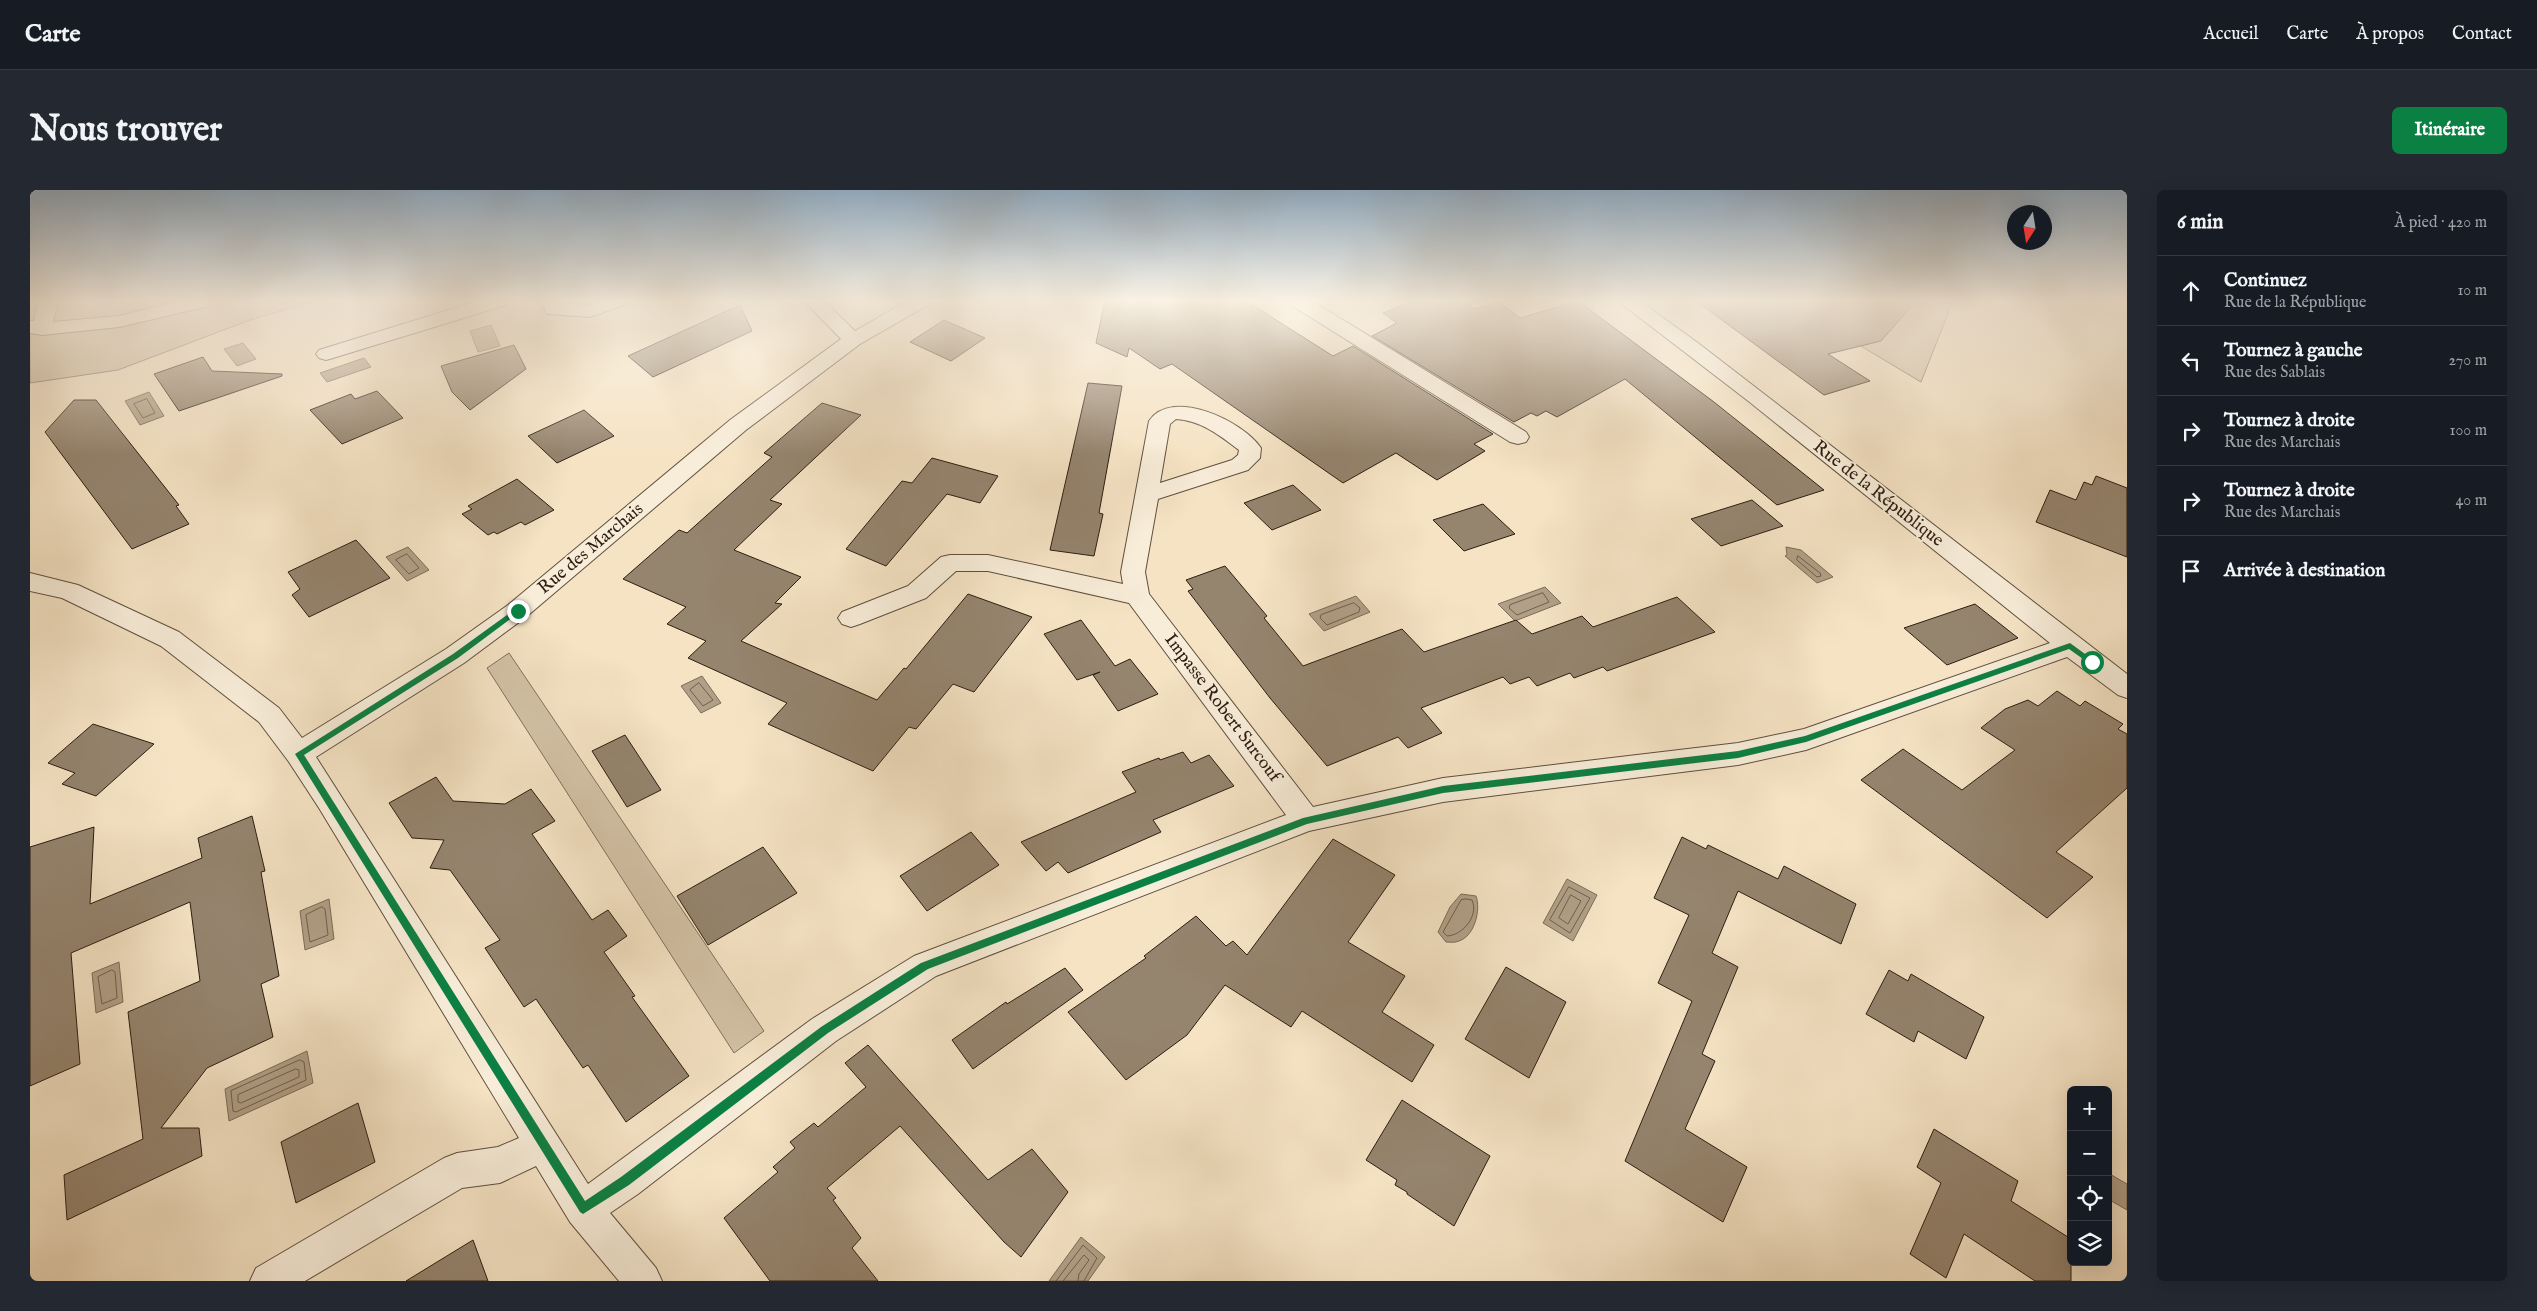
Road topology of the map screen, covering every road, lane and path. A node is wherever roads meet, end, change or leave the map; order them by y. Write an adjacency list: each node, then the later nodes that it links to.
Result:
1 (333, 352): 5 (street)
2 (837, 352): 13 (street, Rue des Marchais)
3 (1380, 352): 6 (street)
4 (1695, 352): 11 (street, Rue de la République)
5 (326, 354)
6 (1518, 437)
7 (1146, 496): 7 (street); 9 (street)
8 (30, 582): 13 (street)
9 (1136, 596): 10 (street); 14 (street, Impasse Robert Surcouf)
10 (851, 618)
11 (2070, 646): 12 (street, Rue de la République); 14 (street)
12 (2127, 688)
13 (299, 754): 15 (street)
14 (1306, 820): 16 (street)
15 (542, 1145): 16 (street); 17 (street)
16 (583, 1209): 18 (street)
17 (269, 1281)
18 (643, 1281)

